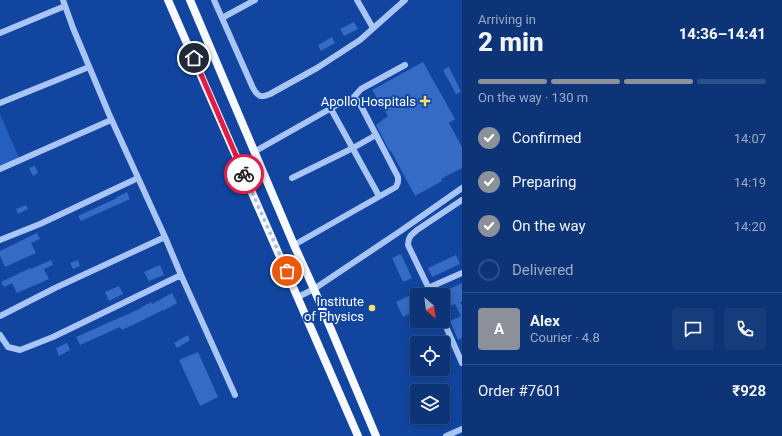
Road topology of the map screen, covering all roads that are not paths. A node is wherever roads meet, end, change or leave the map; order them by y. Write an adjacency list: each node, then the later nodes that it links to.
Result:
1 (168, 0): 33 (main road)
2 (190, 0): 19 (main road)
3 (214, 0): 8 (street)
4 (255, 0): 8 (street)
5 (357, 0): 9 (street)
6 (405, 0): 9 (street)
7 (64, 3): 10 (street); 12 (street)
8 (222, 18): 9 (street)
9 (373, 28)
10 (0, 33)
11 (404, 65): 13 (street)
12 (89, 67): 14 (street); 16 (street)
13 (353, 98): 15 (street); 17 (street)
14 (0, 103)
15 (331, 109): 18 (street); 19 (street)
16 (111, 120): 20 (street); 21 (street)
17 (376, 135): 18 (street); 24 (street)
18 (353, 148): 22 (street); 24 (street)
19 (254, 152): 28 (main road)
20 (0, 169)
21 (138, 178): 26 (street); 27 (street)
22 (292, 178)
23 (462, 188): 32 (street)
24 (380, 196): 28 (street)
25 (462, 200): 31 (street)
26 (166, 237): 30 (street); 34 (street)
27 (0, 240)
28 (294, 245): 32 (main road)
29 (462, 273): 31 (street)
30 (182, 275): 36 (street); 40 (street)
31 (428, 288)
32 (314, 289): 33 (street); 43 (main road)
33 (298, 296): 42 (main road)
34 (0, 316)
35 (447, 328): 38 (street)
36 (0, 335)
37 (462, 344): 38 (street)
38 (455, 347): 39 (street)
39 (462, 363)
40 (235, 395)
41 (462, 429): 44 (street)
42 (358, 436)
43 (376, 436)
44 (446, 436)

